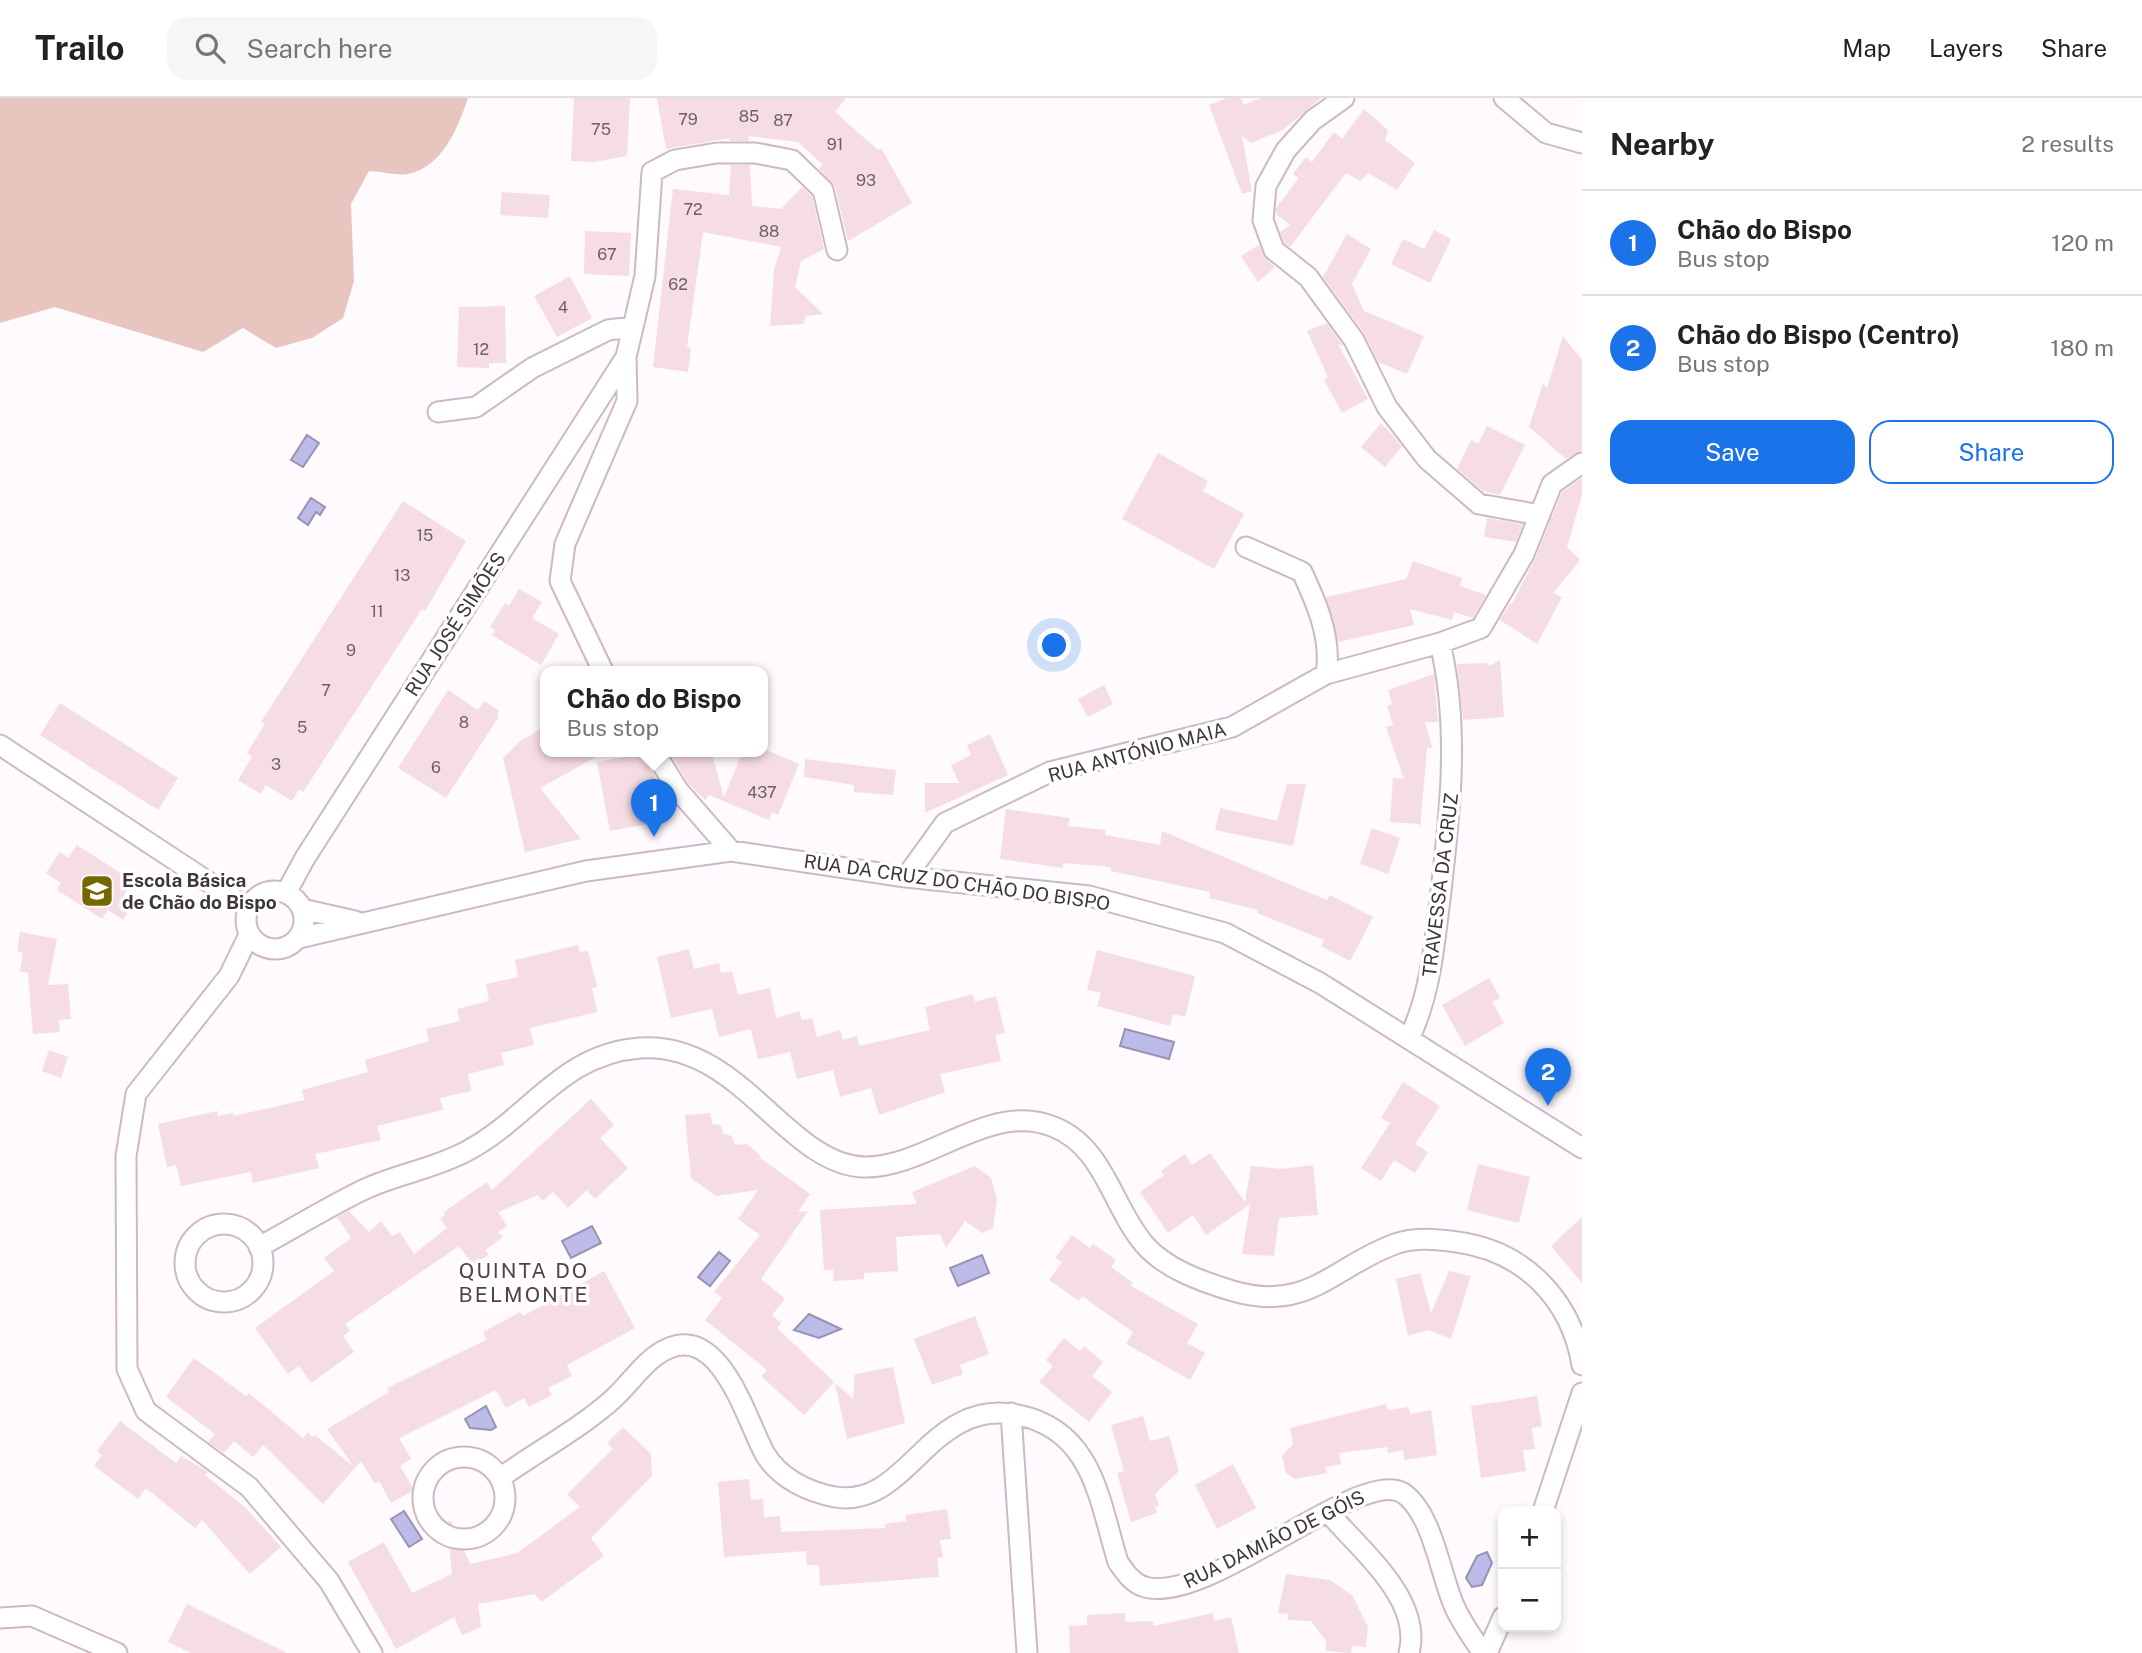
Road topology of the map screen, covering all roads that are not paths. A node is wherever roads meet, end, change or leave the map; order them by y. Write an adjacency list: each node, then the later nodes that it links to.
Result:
1 (1344, 98): 9 (street)
2 (1504, 98): 3 (street)
3 (1582, 143)
4 (837, 250): 5 (street)
5 (633, 327): 6 (street); 7 (street)
6 (626, 358): 12 (street); 18 (street, RUA JOSÉ SIMÕES)
7 (438, 412)
8 (1582, 463): 9 (street, RUA ANTÓNIO MAIA)
9 (1540, 515): 11 (street, RUA ANTÓNIO MAIA)
10 (1246, 547): 13 (street)
11 (1440, 643): 13 (street, RUA ANTÓNIO MAIA); 26 (street, TRAVESSA DA CRUZ)
12 (601, 666)
13 (1326, 674): 17 (street, RUA ANTÓNIO MAIA)
14 (0, 745): 19 (street)
15 (658, 757): 16 (street)
16 (731, 851): 17 (street, RUA DA CRUZ DO CHÃO DO BISPO); 21 (street, RUA DA CRUZ DO CHÃO DO BISPO)
17 (906, 877): 26 (street, RUA DA CRUZ DO CHÃO DO BISPO)
18 (286, 893): 19 (street); 20 (street)
19 (248, 908): 22 (street)
20 (302, 909): 21 (street, RUA DA CRUZ DO CHÃO DO BISPO); 23 (street)
21 (360, 922): 23 (street, RUA DA CRUZ DO CHÃO DO BISPO)
22 (249, 935): 24 (street); 25 (street)
23 (299, 938): 24 (street)
24 (272, 950): 25 (street)
25 (229, 976): 38 (street)
26 (1409, 1039): 27 (street, RUA DA CRUZ DO CHÃO DO BISPO)
27 (1582, 1148)
28 (259, 1247): 28 (street); 29 (street)
29 (1582, 1365)
30 (1582, 1393): 33 (street)
31 (1011, 1413): 32 (street, RUA DAMIÃO DE GÓIS); 34 (street, RUA DAMIÃO DE GÓIS); 39 (street)
32 (500, 1478): 32 (street)
33 (1545, 1506)
34 (1328, 1512): 40 (street); 41 (street, RUA DAMIÃO DE GÓIS)
35 (0, 1618): 37 (street)
36 (1498, 1627): 41 (street)
37 (117, 1653)
38 (372, 1653)
39 (1027, 1653)
40 (1409, 1653)
41 (1485, 1653)

